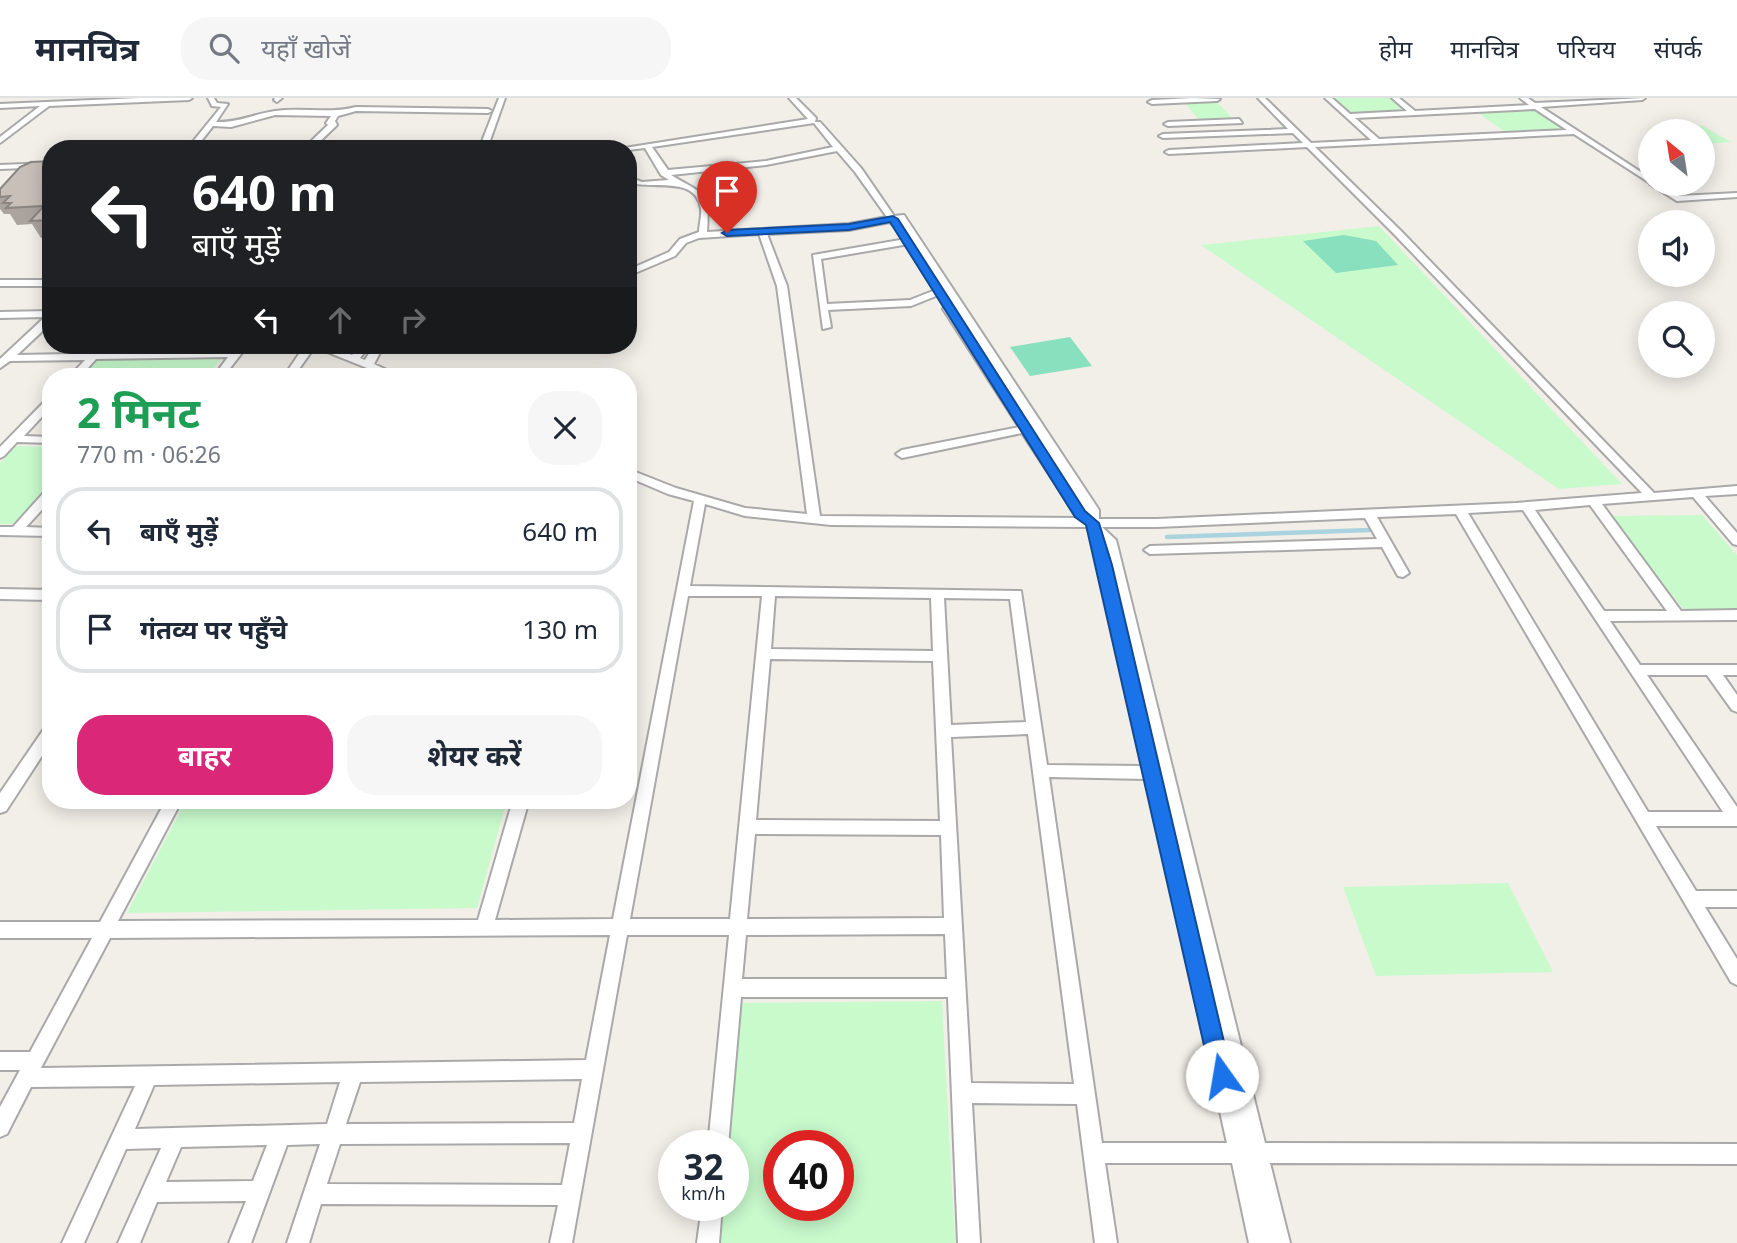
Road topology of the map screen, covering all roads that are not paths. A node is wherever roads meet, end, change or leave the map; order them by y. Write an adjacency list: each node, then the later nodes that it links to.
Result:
1 (118, 98): 17 (street)
2 (189, 98): 18 (street)
3 (211, 98): 29 (street)
4 (493, 98): 21 (street)
5 (502, 98): 32 (street)
6 (792, 98): 27 (street)
7 (802, 98): 27 (street)
8 (1217, 98): 16 (street); 19 (street)
9 (1261, 98): 33 (street)
10 (1328, 98): 25 (street)
11 (1395, 98): 23 (street)
12 (1523, 98): 20 (street)
13 (1642, 98): 14 (street)
14 (1622, 99): 20 (street)
15 (1150, 100): 16 (street); 30 (street)
16 (1180, 100): 28 (street)
17 (0, 104): 18 (street)
18 (46, 104): 42 (street)
19 (1224, 106)
20 (1535, 106): 23 (street); 34 (street)
21 (488, 111): 24 (street); 31 (street)
22 (1232, 113): 26 (street)
23 (1414, 113): 25 (street)
24 (336, 114): 29 (street); 39 (street)
25 (1348, 116): 43 (street)
26 (1239, 121): 28 (street); 35 (street)
27 (817, 122): 45 (street); 46 (street); 47 (street); 58 (street)
28 (1196, 122): 30 (street)
29 (210, 124): 38 (street)
30 (1168, 124): 37 (street)
31 (482, 125): 32 (street); 40 (street)
32 (492, 125): 41 (street)
33 (1294, 131): 35 (street); 44 (street)
34 (1575, 132): 43 (street); 53 (street)
35 (1250, 133): 37 (street)
36 (1163, 136): 37 (street)
37 (1177, 136)
38 (198, 140)
39 (316, 140)
40 (477, 140)
41 (486, 140)
42 (0, 141)
43 (1378, 142): 44 (street)
44 (1309, 146): 49 (street); 90 (street)
45 (637, 147)
46 (649, 148): 48 (street); 52 (street)
47 (840, 148): 52 (street); 58 (street)
48 (637, 150)
49 (1169, 152)
50 (42, 163): 51 (street)
51 (0, 164)
52 (664, 173): 55 (street)
53 (1638, 174)
54 (637, 182): 55 (street)
55 (676, 182): 60 (street)
56 (1737, 195): 57 (street)
57 (1672, 196)
58 (897, 218): 59 (street); 61 (street); 98 (street)
59 (762, 231): 60 (street); 97 (street)
60 (703, 234): 62 (street)
61 (906, 242): 65 (street); 66 (street)
62 (637, 269)
63 (0, 283): 64 (street)
64 (42, 284)
65 (938, 292): 66 (street); 82 (street)
66 (823, 307): 70 (street)
67 (0, 315): 68 (street)
68 (42, 316)
69 (42, 325): 77 (street)
70 (826, 327)
71 (136, 354): 75 (street)
72 (236, 354): 79 (street)
73 (341, 354): 76 (street)
74 (358, 354): 76 (street)
75 (94, 356): 77 (street); 78 (street)
76 (354, 359): 80 (street)
77 (4, 361)
78 (83, 368)
79 (225, 368)
80 (367, 368)
81 (42, 410): 83 (street)
82 (1026, 429): 86 (street); 98 (street)
83 (14, 439): 84 (street); 85 (street)
84 (42, 440)
85 (0, 454)
86 (902, 454)
87 (637, 476): 91 (street)
88 (1737, 490): 89 (street)
89 (1696, 493): 90 (street); 102 (street)
90 (1651, 496): 92 (street)
91 (700, 499): 97 (street); 106 (street)
92 (1593, 501): 94 (street); 111 (street)
93 (42, 502): 100 (street)
94 (1526, 506): 95 (street); 113 (street)
95 (1460, 510): 96 (street); 128 (street)
96 (1370, 514): 98 (street); 103 (street)
97 (814, 519): 98 (street)
98 (1092, 523): 124 (street)
99 (0, 531): 100 (street)
100 (16, 531): 101 (street)
101 (42, 532)
102 (1737, 541)
103 (1386, 543): 104 (street); 105 (street)
104 (1150, 550)
105 (1402, 573)
106 (682, 591): 107 (street); 134 (street)
107 (769, 592): 108 (street); 114 (street)
108 (937, 593): 115 (street); 120 (street)
109 (0, 594): 110 (street)
110 (42, 594)
111 (1676, 615): 112 (street); 113 (street)
112 (1737, 615)
113 (1599, 616): 116 (street)
114 (763, 654): 115 (street); 130 (street)
115 (940, 656): 121 (street)
116 (1636, 670): 117 (street); 129 (street)
117 (1711, 670): 118 (street); 119 (street)
118 (1737, 670)
119 (1737, 706)
120 (1035, 728): 121 (street); 123 (street)
121 (944, 731): 131 (street)
122 (42, 743): 125 (street)
123 (1041, 771): 124 (street); 149 (street)
124 (1160, 773): 158 (street)
125 (0, 806)
126 (169, 809): 138 (street)
127 (518, 809): 135 (street)
128 (1644, 819): 129 (street); 132 (street)
129 (1736, 819)
130 (748, 827): 131 (street); 136 (street)
131 (949, 828): 137 (street)
132 (1691, 899): 133 (street); 140 (street)
133 (1737, 899)
134 (620, 925): 135 (street); 136 (street); 144 (street)
135 (485, 926): 138 (street)
136 (739, 926): 137 (street); 141 (street)
137 (954, 926): 142 (street)
138 (106, 929): 139 (street); 145 (street)
139 (0, 930)
140 (1737, 976)
141 (733, 988): 142 (street); 151 (street)
142 (957, 988): 148 (street)
143 (0, 1061): 145 (street)
144 (593, 1069): 146 (street); 152 (street)
145 (31, 1070): 147 (street); 150 (street)
146 (353, 1073): 147 (street); 153 (street)
147 (149, 1076): 156 (street)
148 (962, 1093): 149 (street); 171 (street)
149 (1085, 1094): 157 (street)
150 (0, 1128)
151 (720, 1130)
152 (582, 1133): 153 (street); 163 (street)
153 (333, 1134): 154 (street); 162 (street)
154 (281, 1135): 155 (street); 160 (street)
155 (175, 1138): 156 (street); 161 (street)
156 (120, 1139): 165 (street)
157 (1093, 1153): 158 (street); 172 (street)
158 (1249, 1154): 159 (street); 173 (street); 174 (street)
159 (1737, 1154)
160 (259, 1191): 161 (street); 167 (street)
161 (152, 1192): 166 (street)
162 (314, 1194): 163 (street); 168 (street)
163 (570, 1195): 169 (street)
164 (710, 1221): 170 (street)
165 (73, 1243)
166 (129, 1243)
167 (240, 1243)
168 (298, 1243)
169 (561, 1243)
170 (708, 1243)
171 (969, 1243)
172 (1106, 1243)
173 (1260, 1243)
174 (1279, 1243)

